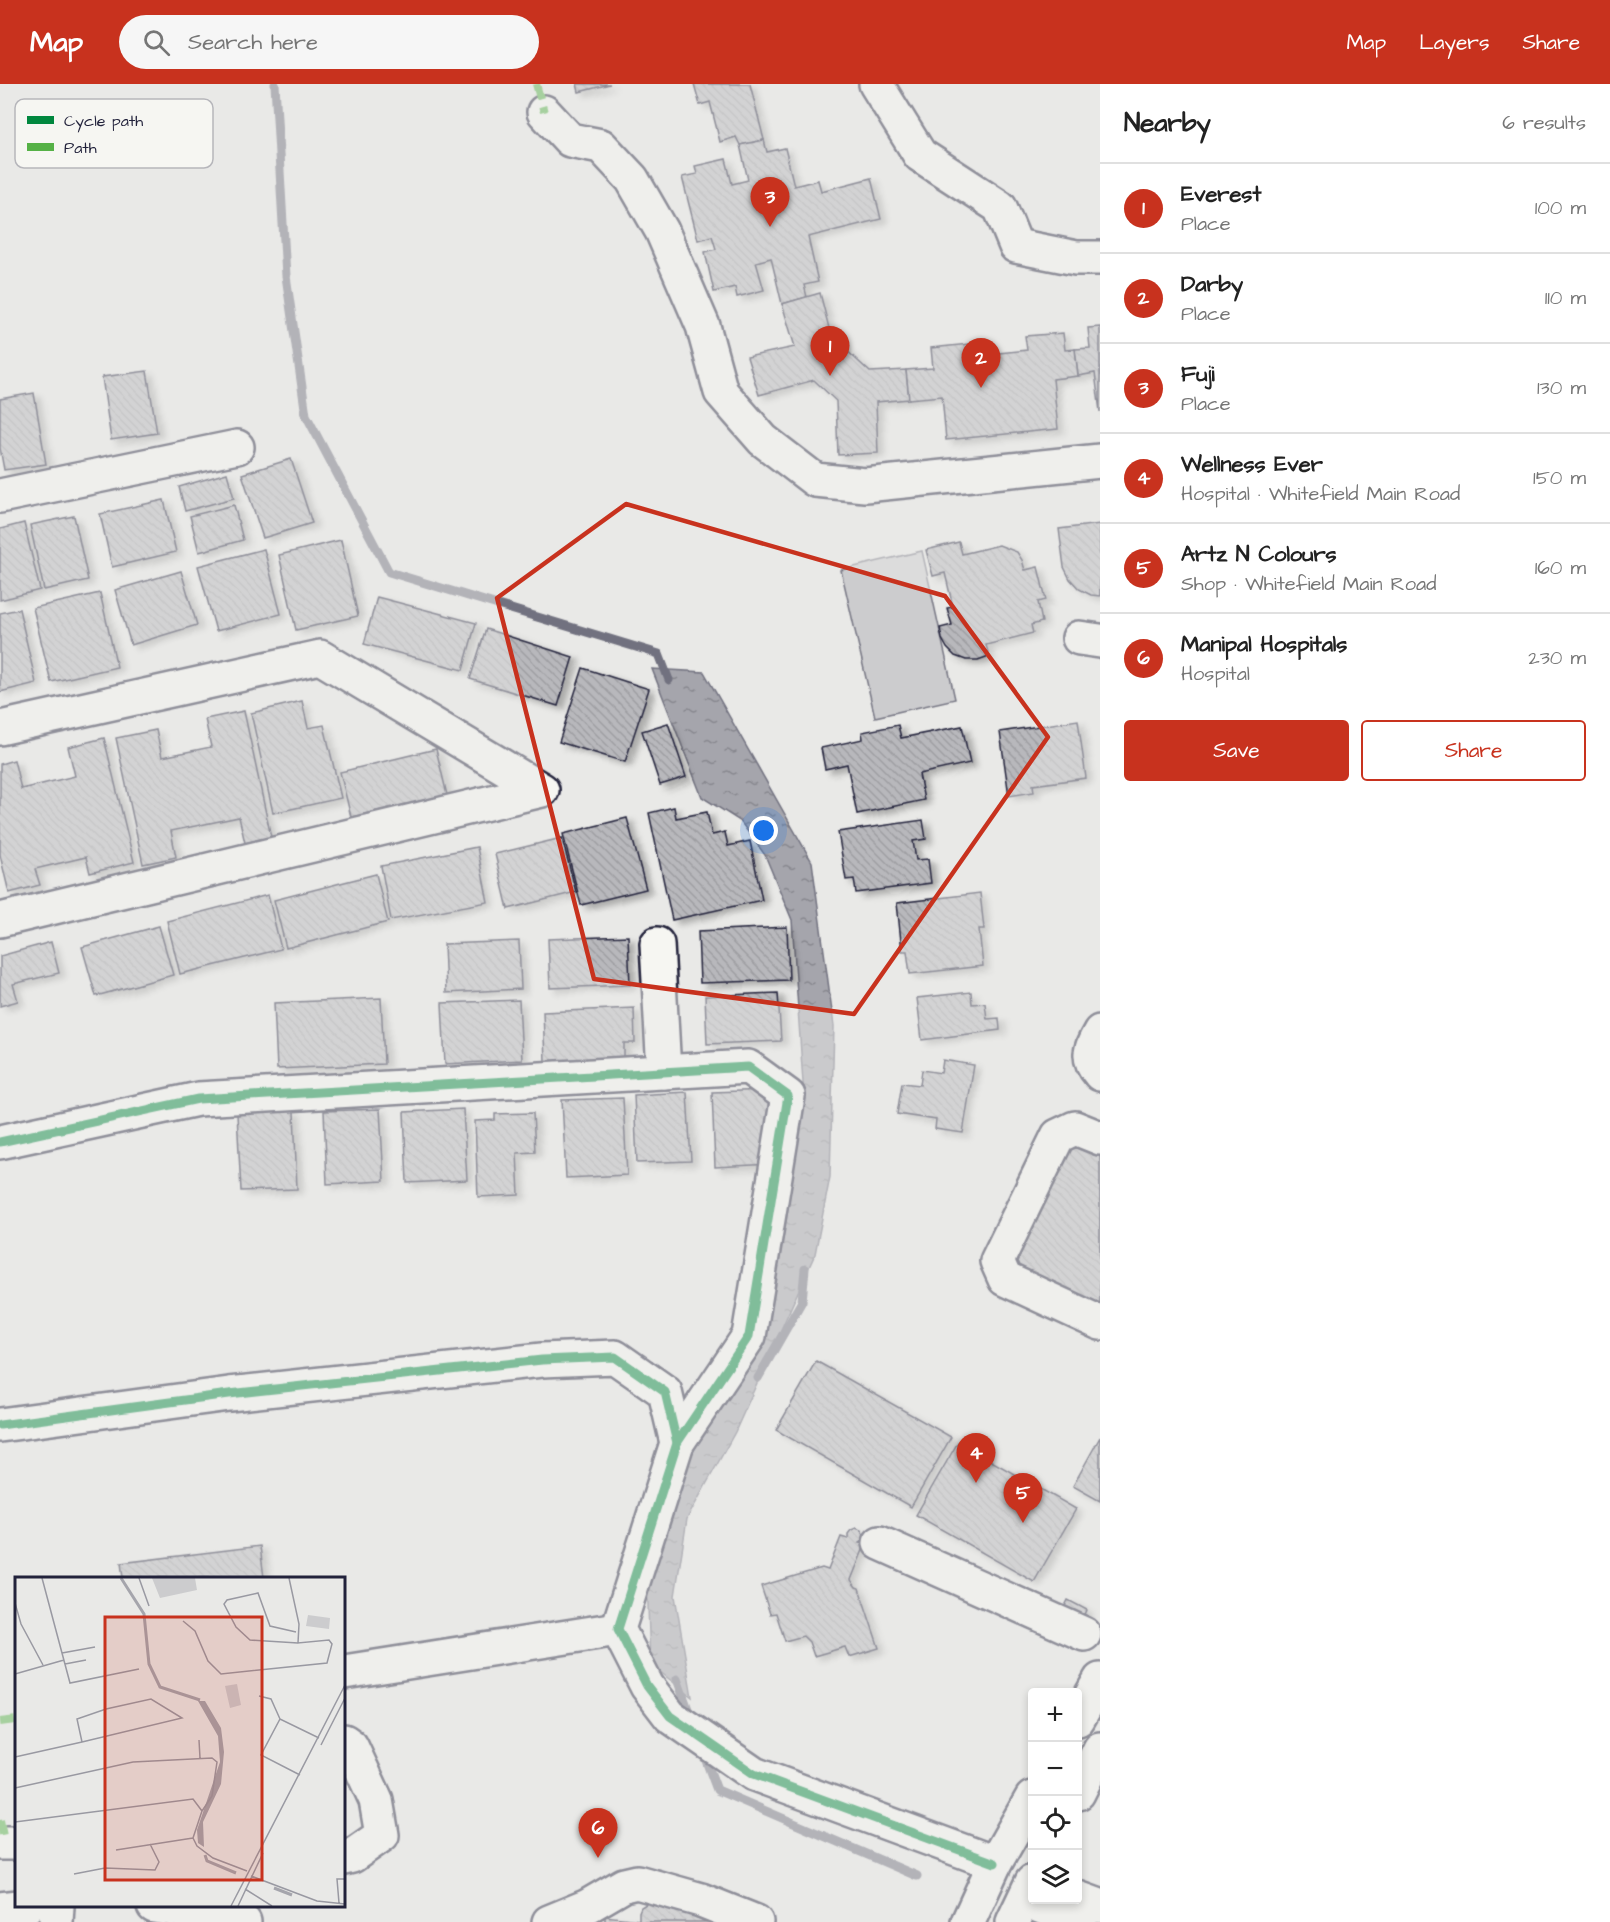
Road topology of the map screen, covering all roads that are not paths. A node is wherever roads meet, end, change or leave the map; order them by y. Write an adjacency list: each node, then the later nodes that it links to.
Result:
1 (876, 84): 3 (street)
2 (544, 112): 5 (street)
3 (1100, 258)
4 (237, 447): 6 (street)
5 (1100, 461)
6 (0, 496)
7 (0, 728): 8 (street)
8 (0, 921)
9 (657, 944): 11 (street)
10 (1100, 1032): 12 (street)
11 (664, 1072): 14 (street); 17 (street)
12 (1100, 1074)
13 (1100, 1138): 15 (street)
14 (0, 1142)
15 (1100, 1323)
16 (0, 1425): 17 (street)
17 (677, 1443): 19 (street)
18 (880, 1543): 20 (street)
19 (618, 1629): 21 (street); 29 (street)
20 (1084, 1634)
21 (345, 1672)
22 (1100, 1680): 23 (street)
23 (1082, 1711)
24 (345, 1742): 28 (street)
25 (1100, 1749): 26 (street)
26 (1082, 1783)
27 (1028, 1805): 29 (street)
28 (345, 1858)
29 (996, 1863): 42 (street)
30 (1082, 1900): 32 (street)
31 (1023, 1901): 43 (street)
32 (1100, 1906)
33 (15, 1907): 36 (street)
34 (57, 1907): 38 (street)
35 (166, 1907): 39 (street)
36 (0, 1909)
37 (587, 1914): 40 (street); 41 (street)
38 (56, 1922)
39 (244, 1922)
40 (549, 1922)
41 (756, 1922)
42 (968, 1922)
43 (1080, 1922)

